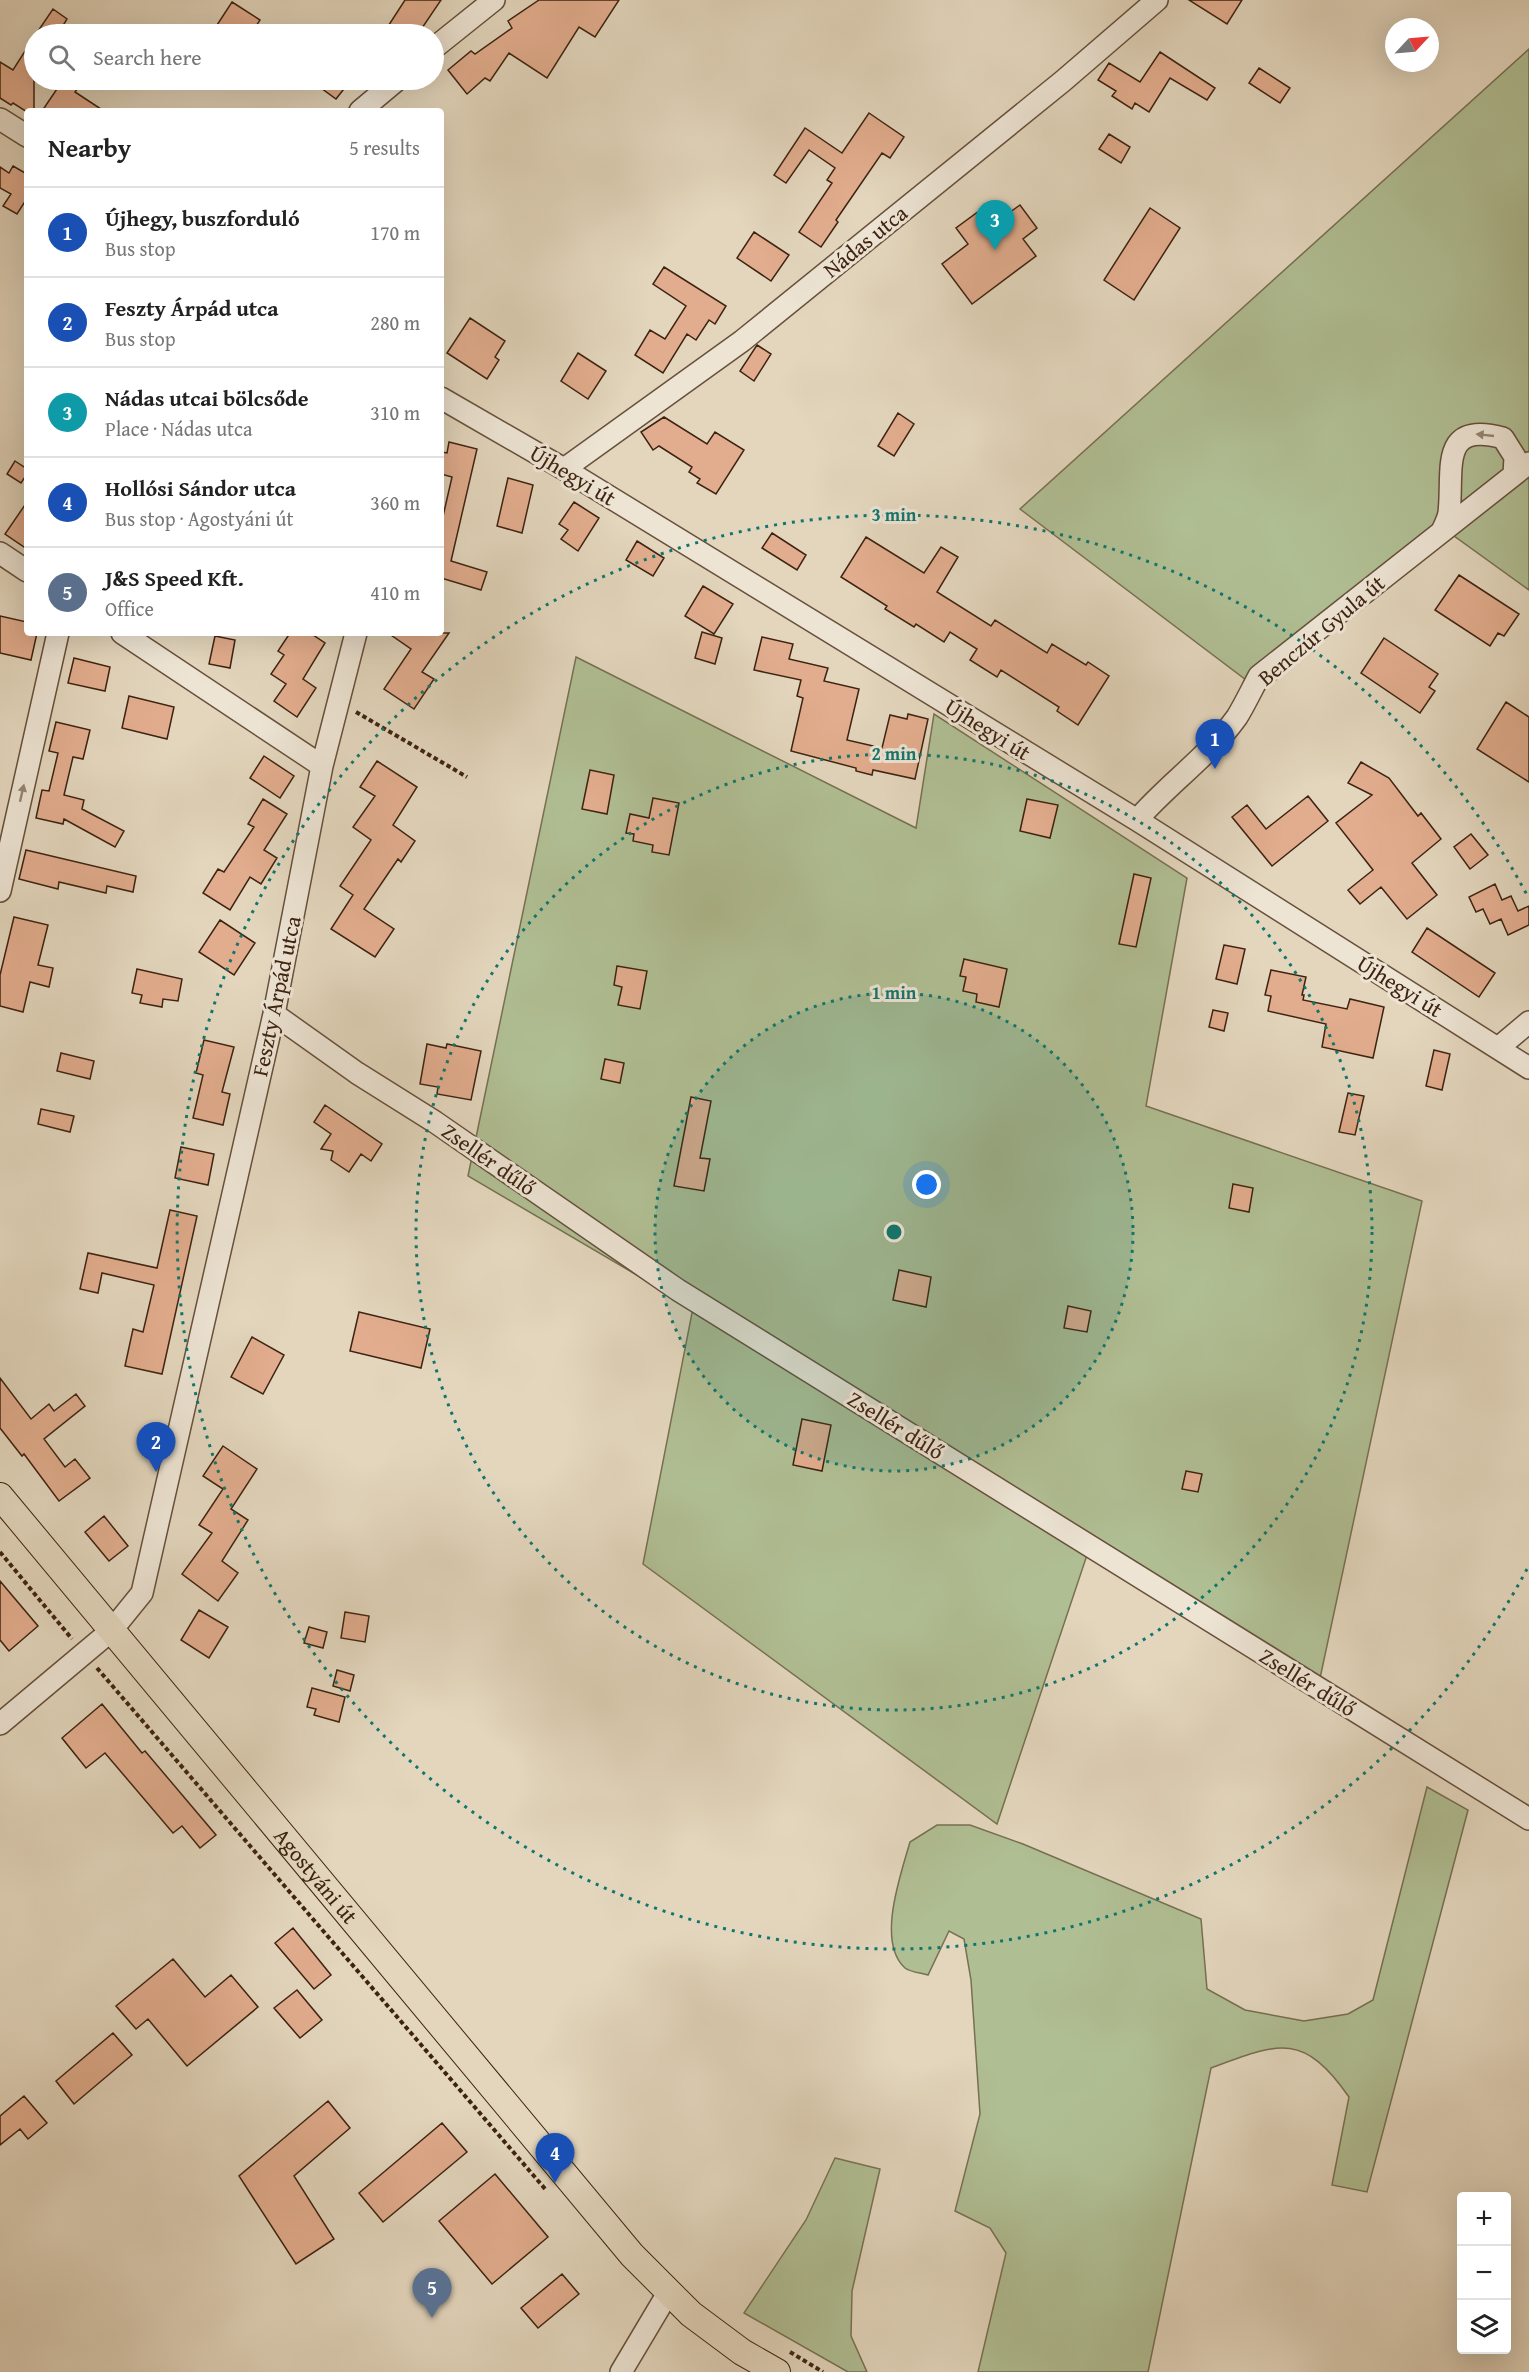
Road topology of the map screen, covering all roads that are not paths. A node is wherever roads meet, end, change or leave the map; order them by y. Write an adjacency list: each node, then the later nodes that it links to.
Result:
1 (494, 0): 3 (street)
2 (1157, 0): 9 (street, Nádas utca)
3 (444, 40)
4 (385, 90): 5 (street)
5 (364, 108)
6 (0, 119): 7 (street)
7 (24, 134)
8 (444, 400): 9 (street, Újhegyi út)
9 (564, 469): 18 (street, Újhegyi út)
10 (1522, 469): 11 (street, Benczúr Gyula út); 11 (street, one-way to 11)
11 (1442, 531): 18 (street, Benczúr Gyula út)
12 (0, 553): 13 (street)
13 (24, 569)
14 (57, 636): 19 (street, one-way to 14)
15 (127, 636): 17 (street)
16 (355, 636): 17 (street, Feszty Árpád utca)
17 (322, 766): 20 (street, Feszty Árpád utca)
18 (1137, 820): 22 (street, Újhegyi út)
19 (0, 891)
20 (274, 1014): 25 (street, Feszty Árpád utca); 27 (street, Zsellér dűlő)
21 (1529, 1023): 22 (street)
22 (1498, 1048): 23 (street, Újhegyi út)
23 (1529, 1068)
24 (0, 1496): 25 (main road, Agostyáni út)
25 (112, 1630): 26 (street, Feszty Árpád utca); 28 (main road, Agostyáni út)
26 (0, 1724)
27 (1529, 1819)
28 (668, 2293): 29 (street); 30 (main road, Agostyáni út)
29 (621, 2372)
30 (777, 2372)

